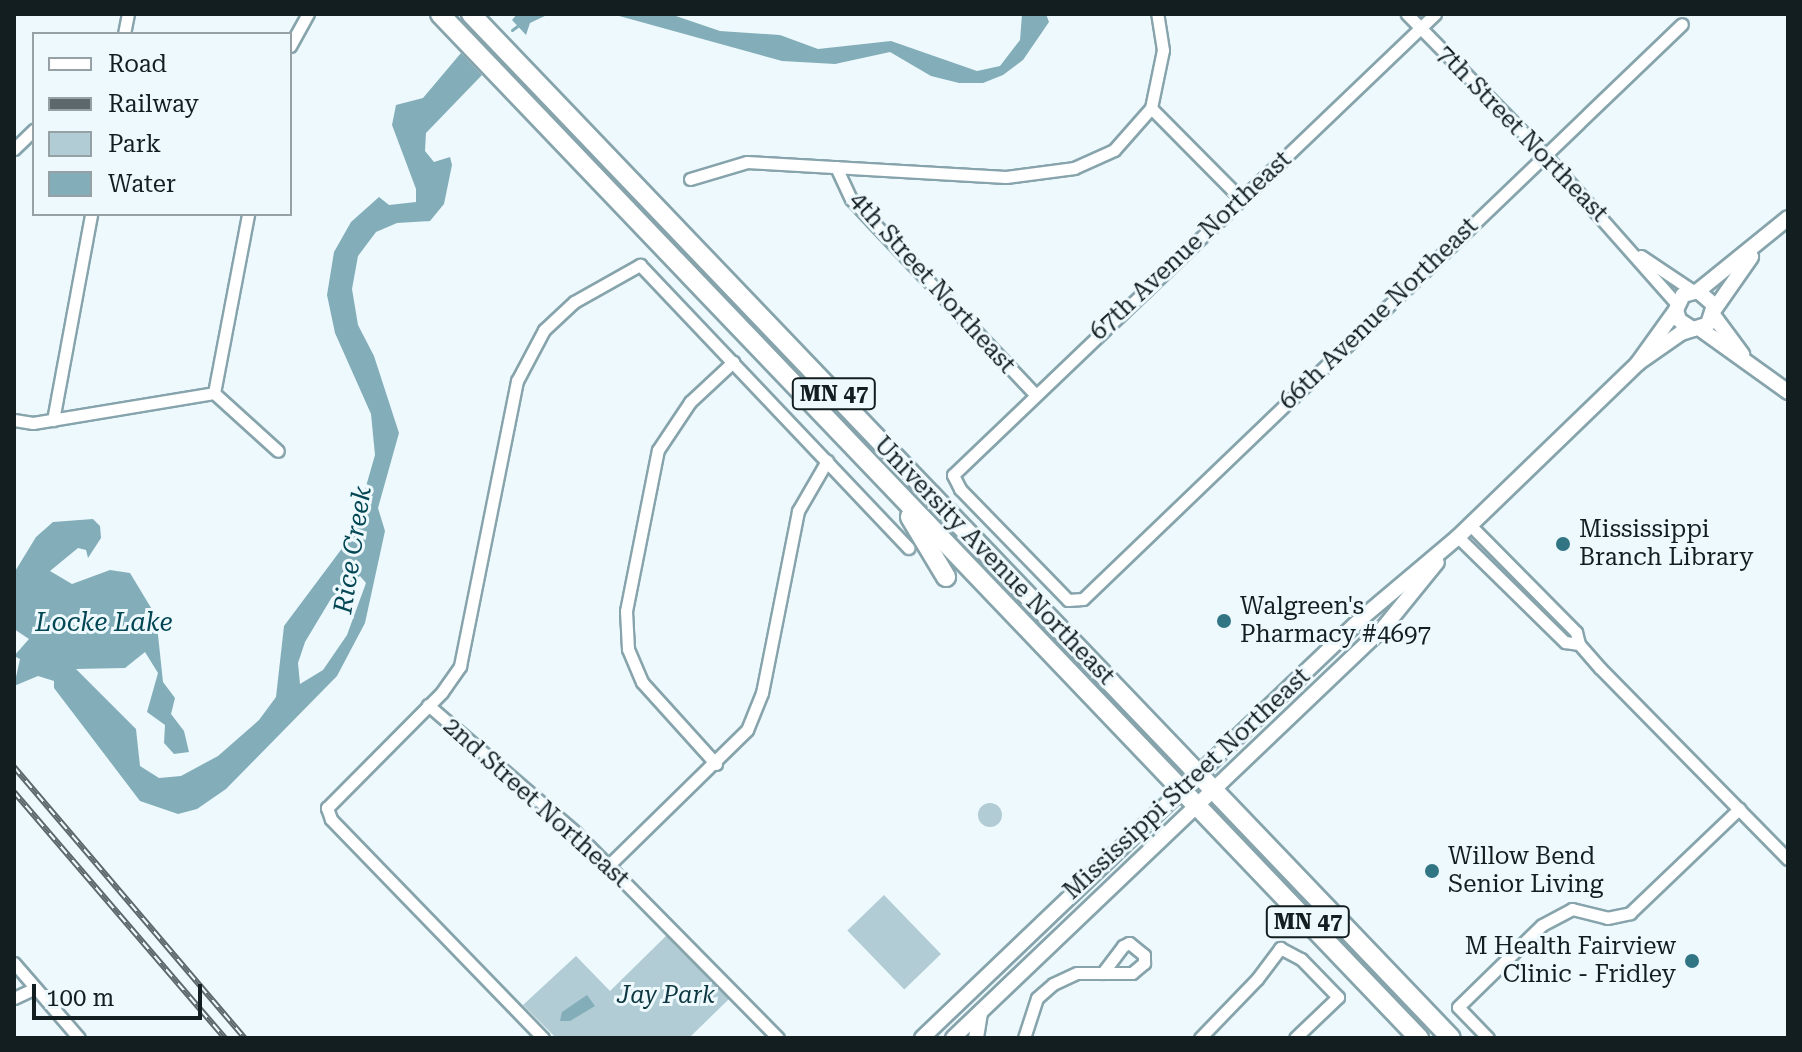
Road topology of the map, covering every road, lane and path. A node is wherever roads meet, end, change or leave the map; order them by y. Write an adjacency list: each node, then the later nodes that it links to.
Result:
1 (308, 14): 9 (street)
2 (440, 14): 37 (main road, University Avenue Northeast / MN 47)
3 (471, 14): 45 (main road, University Avenue Northeast / MN 47)
4 (1157, 14): 10 (street)
5 (1407, 14): 8 (street, 7th Street Northeast)
6 (1435, 14): 8 (street, 67th Avenue Northeast)
7 (1682, 24): 13 (street, 66th Avenue Northeast)
8 (1420, 28): 13 (street, 7th Street Northeast); 16 (street, 67th Avenue Northeast)
9 (292, 42)
10 (1151, 108): 14 (street); 16 (street)
11 (32, 132): 12 (street)
12 (14, 149)
13 (1545, 155): 21 (street, 7th Street Northeast); 36 (street, 66th Avenue Northeast)
14 (836, 167): 15 (street); 31 (street, 4th Street Northeast)
15 (690, 179)
16 (1241, 199): 31 (street, 67th Avenue Northeast)
17 (91, 216): 33 (street)
18 (248, 216): 30 (street)
19 (1788, 218): 20 (street)
20 (1758, 246): 22 (street); 24 (street)
21 (1637, 254): 22 (street, 7th Street Northeast); 23 (street, 7th Street Northeast)
22 (1695, 291): 23 (street); 24 (street)
23 (1677, 307): 25 (street); 27 (street, Mississippi Street Northeast)
24 (1714, 313): 25 (street); 28 (street)
25 (1696, 328): 27 (street, Mississippi Street Northeast); 28 (street)
26 (733, 362): 35 (street); 43 (street); 44 (street)
27 (1638, 363): 38 (street, Mississippi Street Northeast)
28 (1750, 364): 29 (street)
29 (1788, 392)
30 (214, 393): 33 (street); 34 (street)
31 (1035, 394): 36 (street, 67th Avenue Northeast)
32 (14, 420): 33 (street)
33 (53, 420)
34 (278, 451)
35 (827, 461): 40 (street); 44 (street)
36 (953, 481)
37 (892, 487): 41 (main road); 46 (main road, University Avenue Northeast / MN 47)
38 (1470, 525): 39 (street, Mississippi Street Northeast); 42 (street)
39 (1458, 537): 42 (street); 45 (street, Mississippi Street Northeast); 47 (street, Mississippi Street Northeast)
40 (909, 548)
41 (946, 577)
42 (1579, 644): 49 (street)
43 (428, 705): 51 (street, 2nd Street Northeast); 59 (street)
44 (716, 764): 51 (street)
45 (1198, 774): 46 (street, Mississippi Street Northeast); 47 (main road, University Avenue Northeast / MN 47)
46 (1180, 790): 48 (main road, University Avenue Northeast / MN 47); 57 (street, Mississippi Street Northeast)
47 (1213, 791): 48 (street, Mississippi Street Northeast); 68 (main road, University Avenue Northeast / MN 47)
48 (1196, 806): 56 (street, Mississippi Street Northeast); 67 (main road, University Avenue Northeast / MN 47)
49 (1739, 809): 50 (street); 69 (street)
50 (1788, 859)
51 (609, 865): 60 (street, 2nd Street Northeast)
52 (14, 963): 54 (street)
53 (1103, 973): 64 (street)
54 (35, 988): 55 (street); 58 (street)
55 (14, 998)
56 (980, 1012): 62 (street, Mississippi Street Northeast); 63 (street)
57 (935, 1025): 61 (street, Mississippi Street Northeast); 62 (street)
58 (79, 1038)
59 (543, 1038)
60 (778, 1038)
61 (922, 1038)
62 (951, 1038)
63 (976, 1038)
64 (1024, 1038)
65 (1200, 1038): 66 (street)
66 (1295, 1038)
67 (1419, 1038)
68 (1451, 1038)
69 (1488, 1038)

